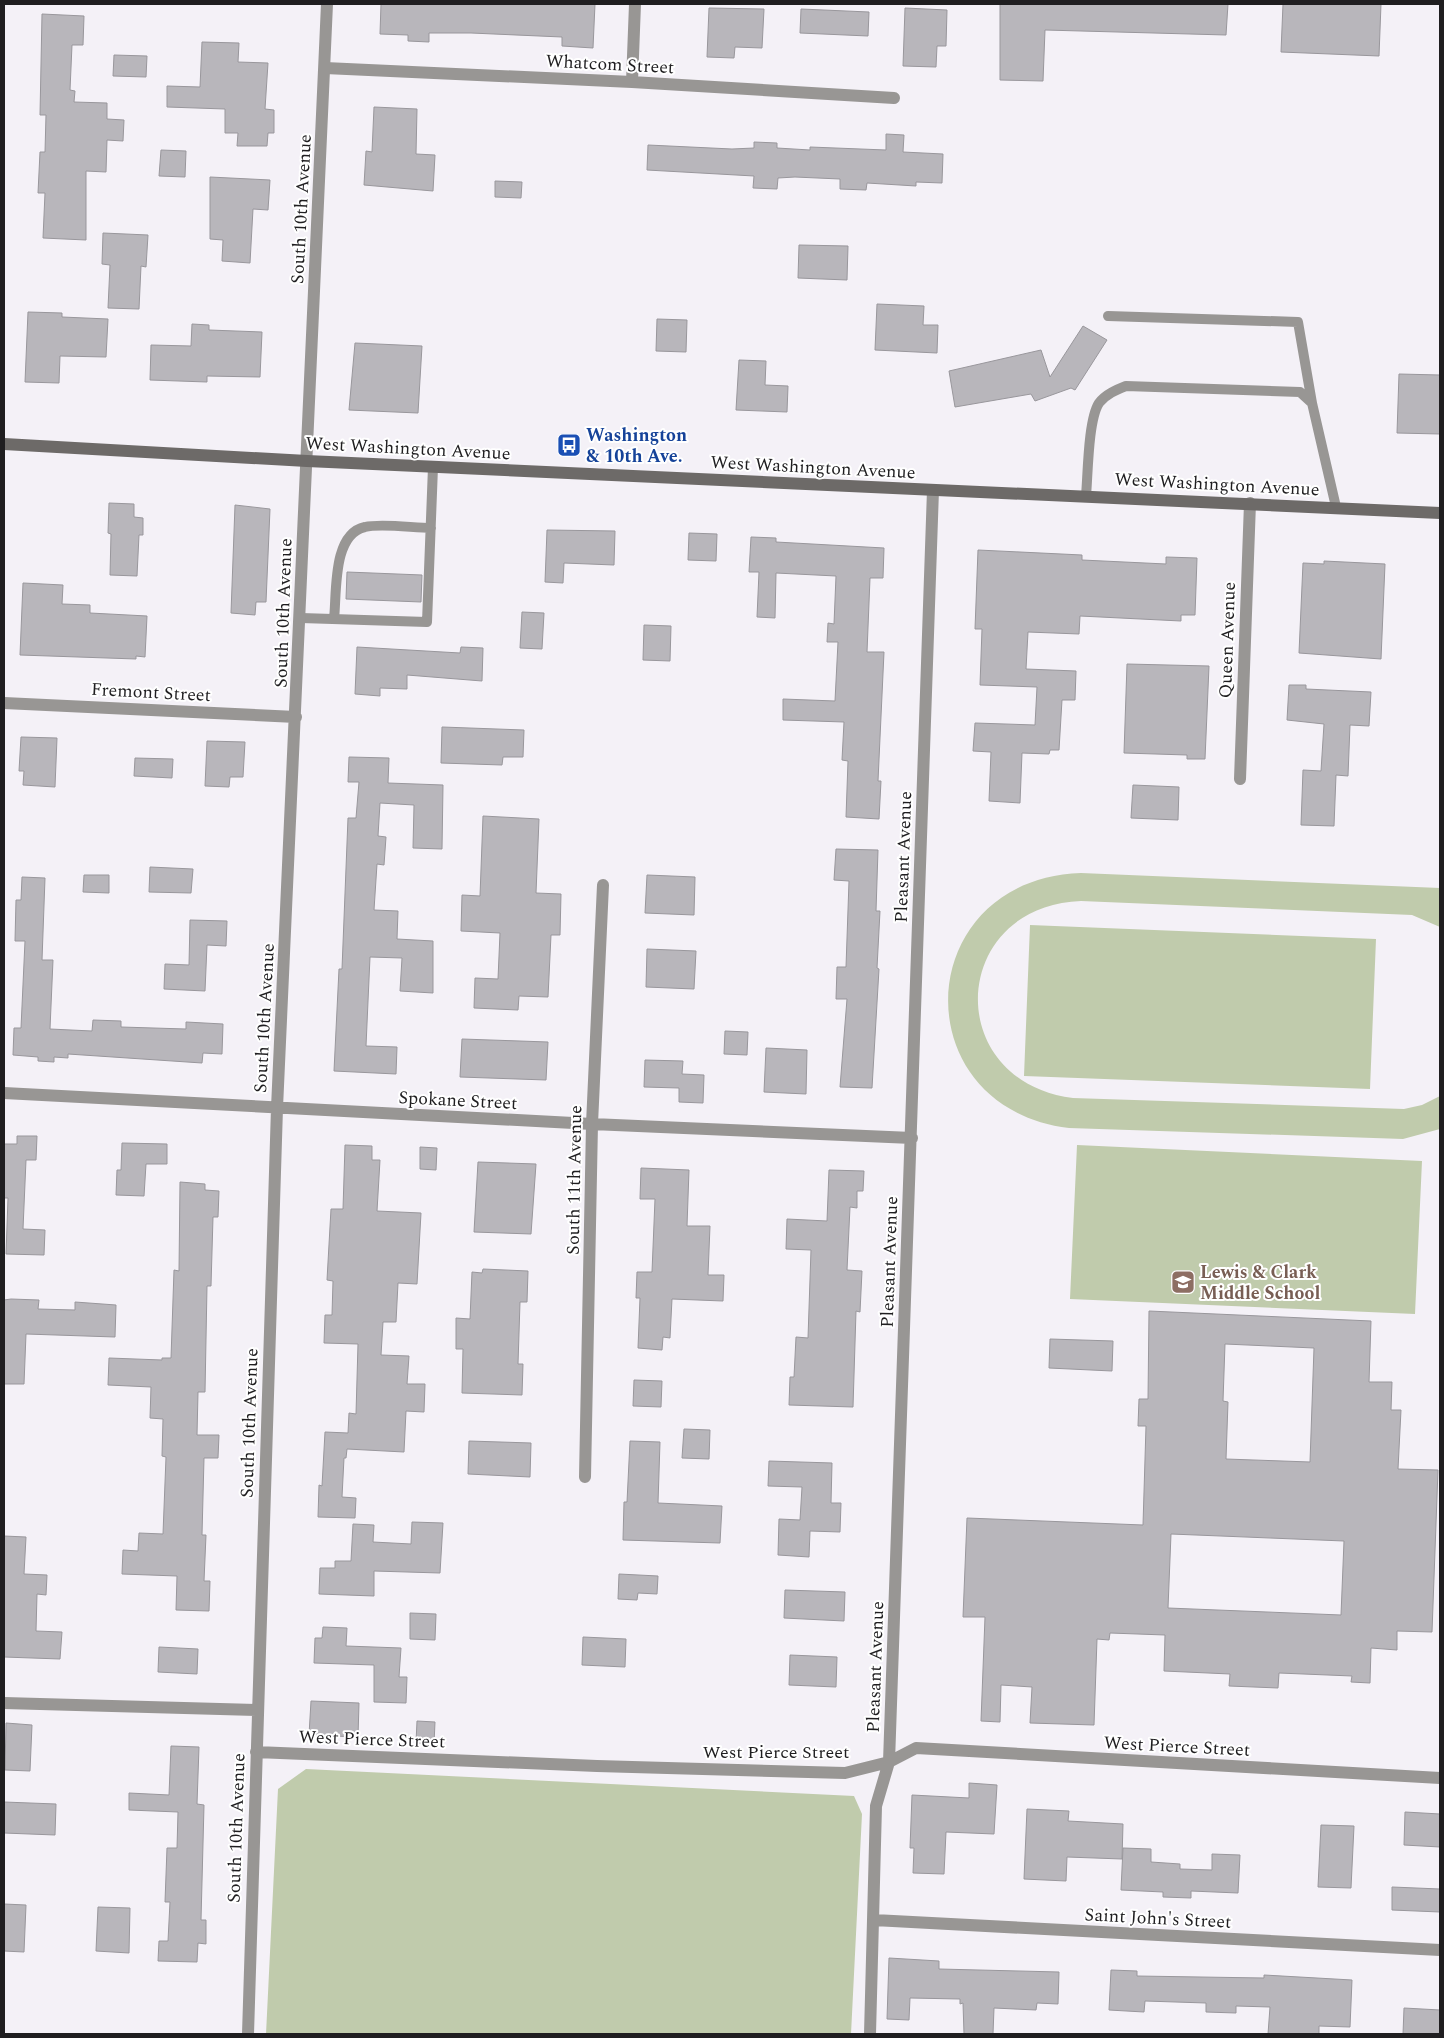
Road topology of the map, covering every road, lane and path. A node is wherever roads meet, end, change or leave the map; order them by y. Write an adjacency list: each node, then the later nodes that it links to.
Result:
1 (327, 4): 3 (street, South 10th Avenue)
2 (635, 4): 4 (street)
3 (325, 68): 4 (street, Whatcom Street); 9 (street, South 10th Avenue)
4 (632, 82): 5 (street, Whatcom Street)
5 (894, 98)
6 (1108, 316): 7 (lane)
7 (1312, 403): 12 (lane); 14 (lane)
8 (4, 444): 9 (main road, West Washington Avenue)
9 (307, 462): 10 (main road, West Washington Avenue); 17 (street, South 10th Avenue)
10 (433, 467): 11 (main road, West Washington Avenue); 16 (lane)
11 (933, 490): 12 (main road, West Washington Avenue); 26 (street, Pleasant Avenue)
12 (1086, 496): 13 (main road, West Washington Avenue)
13 (1250, 503): 14 (main road, West Washington Avenue); 21 (street, Queen Avenue)
14 (1336, 507): 15 (main road, West Washington Avenue)
15 (1440, 513)
16 (431, 528): 18 (lane); 18 (lane)
17 (301, 618): 18 (lane); 20 (street, South 10th Avenue)
18 (334, 619)
19 (4, 703): 20 (street, Fremont Street)
20 (296, 716): 24 (street, South 10th Avenue)
21 (1240, 779)
22 (603, 885): 25 (street, South 11th Avenue)
23 (4, 1093): 24 (street, Spokane Street)
24 (278, 1108): 25 (street, Spokane Street); 29 (street, South 10th Avenue)
25 (592, 1124): 26 (street, Spokane Street); 27 (street, South 11th Avenue)
26 (912, 1138): 31 (street, Pleasant Avenue)
27 (585, 1476)
28 (4, 1703): 29 (street)
29 (257, 1710): 30 (street, South 10th Avenue)
30 (256, 1752): 31 (street, West Pierce Street); 35 (street, South 10th Avenue)
31 (888, 1762): 32 (street, West Pierce Street); 33 (street, Pleasant Avenue)
32 (1440, 1778)
33 (874, 1920): 34 (street, Saint John's Street); 36 (street, Pleasant Avenue)
34 (1440, 1950)
35 (248, 2034)
36 (870, 2034)

